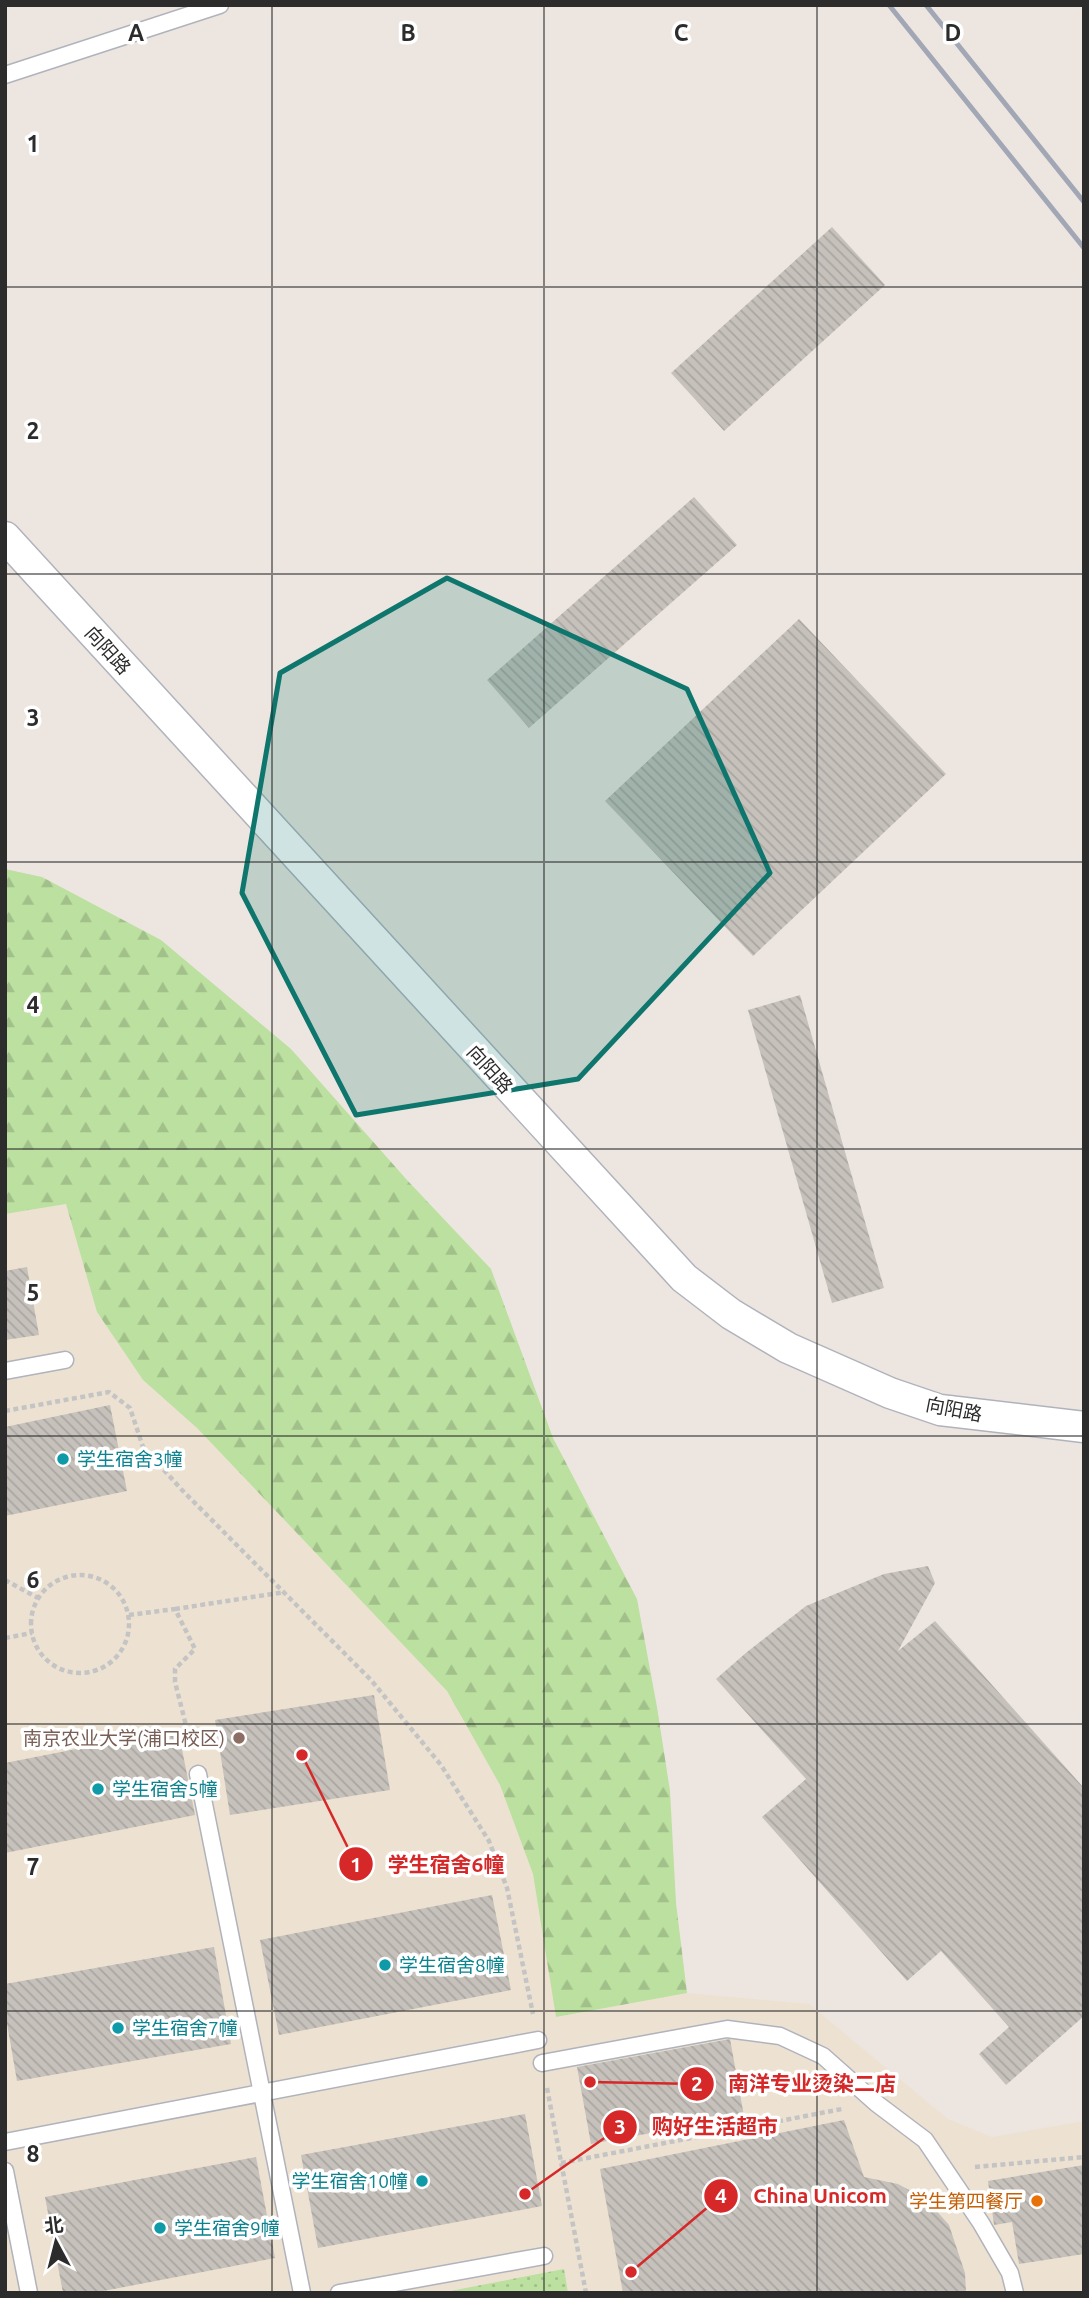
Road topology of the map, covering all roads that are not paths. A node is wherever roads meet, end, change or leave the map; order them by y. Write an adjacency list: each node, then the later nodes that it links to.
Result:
1 (220, 5): 2 (lane)
2 (5, 75)
3 (5, 537): 6 (street, 向阳路)
4 (65, 1360): 5 (lane)
5 (5, 1371)
6 (1084, 1427)
7 (198, 1774): 10 (lane)
8 (538, 2040): 10 (lane)
9 (542, 2063): 17 (lane)
10 (261, 2092): 11 (lane); 15 (lane)
11 (5, 2142)
12 (5, 2171): 14 (lane)
13 (544, 2256): 16 (lane)
14 (29, 2293)
15 (302, 2293)
16 (339, 2293)
17 (1015, 2293)

